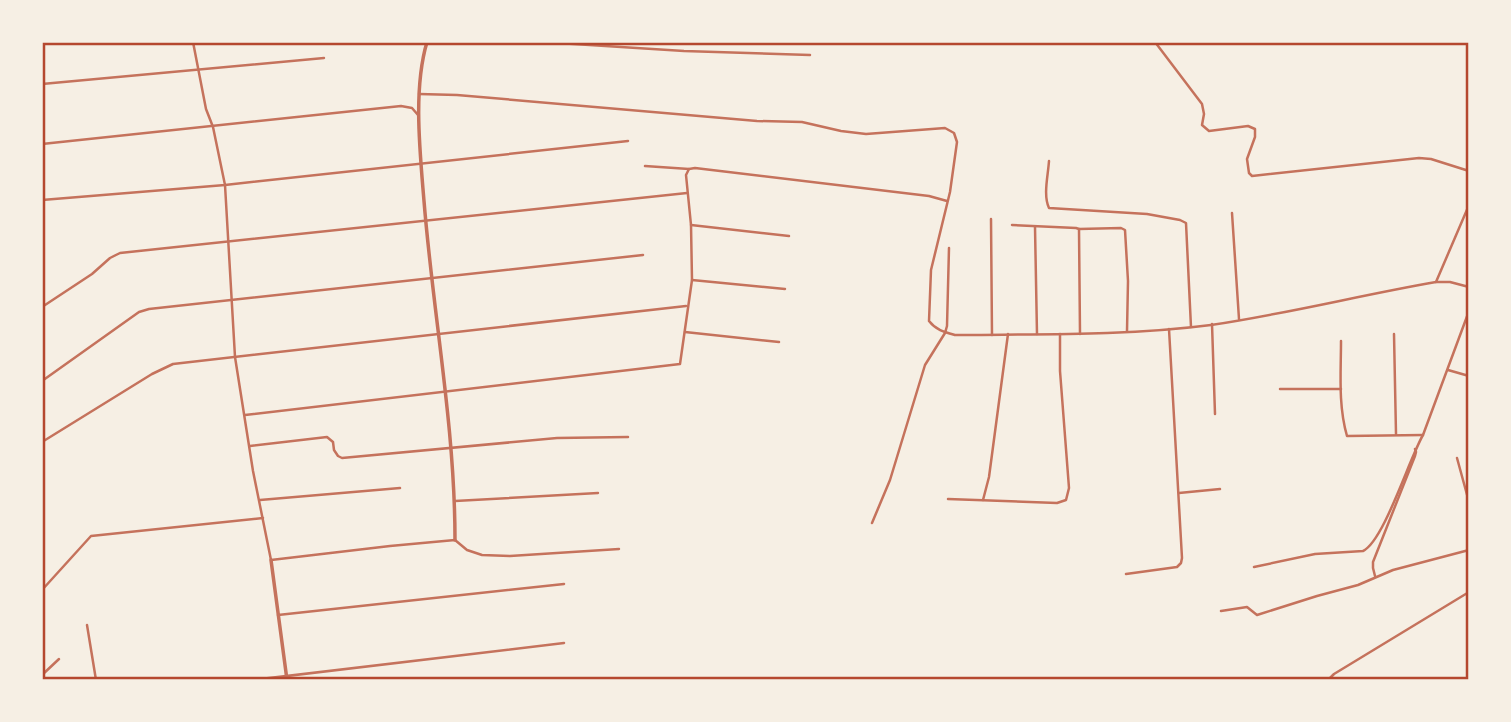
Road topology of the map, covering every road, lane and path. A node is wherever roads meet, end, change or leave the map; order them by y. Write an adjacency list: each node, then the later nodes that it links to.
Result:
1 (193, 42): 7 (street)
2 (427, 42): 9 (street)
3 (542, 42): 5 (street)
4 (1155, 42): 18 (street)
5 (810, 55)
6 (324, 58): 7 (street)
7 (198, 70): 8 (street); 11 (street)
8 (42, 84)
9 (419, 94): 10 (street); 22 (street)
10 (418, 115): 11 (street); 15 (street)
11 (213, 127): 13 (street); 19 (street)
12 (628, 141): 15 (street)
13 (42, 144)
14 (1049, 161): 46 (street)
15 (421, 164): 19 (street); 26 (street)
16 (645, 166): 17 (street)
17 (689, 169): 20 (street); 22 (street)
18 (1469, 171)
19 (225, 185): 21 (street); 32 (street)
20 (688, 193): 26 (street); 27 (street)
21 (42, 201)
22 (947, 201): 50 (street)
23 (1469, 205): 37 (street)
24 (1232, 213): 44 (street)
25 (991, 219): 57 (street)
26 (426, 220): 32 (street); 35 (street)
27 (691, 225): 31 (street); 36 (street)
28 (1012, 225): 29 (street)
29 (1035, 227): 30 (street); 53 (street)
30 (1079, 229): 49 (street); 55 (street)
31 (789, 236)
32 (228, 242): 40 (street); 42 (street)
33 (949, 248): 50 (street)
34 (643, 255): 35 (street)
35 (432, 277): 40 (street); 51 (street)
36 (692, 280): 39 (street); 41 (street)
37 (1436, 282): 38 (street); 44 (street)
38 (1469, 287)
39 (785, 289)
40 (231, 300): 60 (street); 63 (street)
41 (688, 305): 48 (street); 51 (street)
42 (42, 307)
43 (1469, 311): 61 (street)
44 (1239, 319): 45 (street)
45 (1212, 324): 46 (street); 67 (street)
46 (1191, 327): 47 (street)
47 (1169, 329): 49 (street); 79 (street)
48 (685, 332): 59 (street); 66 (street)
49 (1127, 332): 55 (street)
50 (945, 333): 57 (street); 87 (street)
51 (439, 334): 60 (street); 66 (street)
52 (1008, 334): 53 (street); 57 (street); 84 (street)
53 (1037, 334): 54 (street)
54 (1060, 334): 55 (street); 84 (street)
55 (1080, 334)
56 (1394, 334): 69 (street)
57 (992, 335)
58 (1341, 341): 65 (street)
59 (779, 342)
60 (235, 357): 68 (street); 72 (street)
61 (1448, 370): 62 (street); 70 (street)
62 (1469, 376)
63 (42, 381)
64 (1280, 389): 65 (street)
65 (1341, 389): 69 (street)
66 (447, 391): 68 (street); 74 (street)
67 (1215, 414)
68 (245, 415): 73 (street)
69 (1396, 434): 70 (street)
70 (1423, 435): 75 (street)
71 (628, 437): 74 (street)
72 (42, 442)
73 (250, 446): 74 (street); 82 (street)
74 (452, 447): 83 (street)
75 (1415, 449): 92 (street); 94 (street)
76 (1457, 458): 85 (street)
77 (400, 488): 82 (street)
78 (1220, 489): 79 (street)
79 (1179, 493): 93 (street)
80 (598, 494): 83 (street)
81 (948, 499): 84 (street)
82 (260, 500): 86 (street)
83 (455, 501): 88 (street)
84 (982, 501)
85 (1469, 502)
86 (262, 518): 91 (street); 96 (street)
87 (872, 523)
88 (456, 540): 89 (street); 91 (street)
89 (619, 549)
90 (1469, 550): 94 (street)
91 (271, 559): 99 (street)
92 (1254, 567)
93 (1126, 574)
94 (1376, 578): 98 (street)
95 (564, 584): 99 (street)
96 (42, 590)
97 (1469, 592): 107 (street)
98 (1221, 611)
99 (278, 615): 104 (street)
100 (87, 625): 105 (street)
101 (564, 643): 104 (street)
102 (59, 659): 103 (street)
103 (42, 675)
104 (286, 678): 106 (street)
105 (96, 680)
106 (253, 680)
107 (1328, 680)

